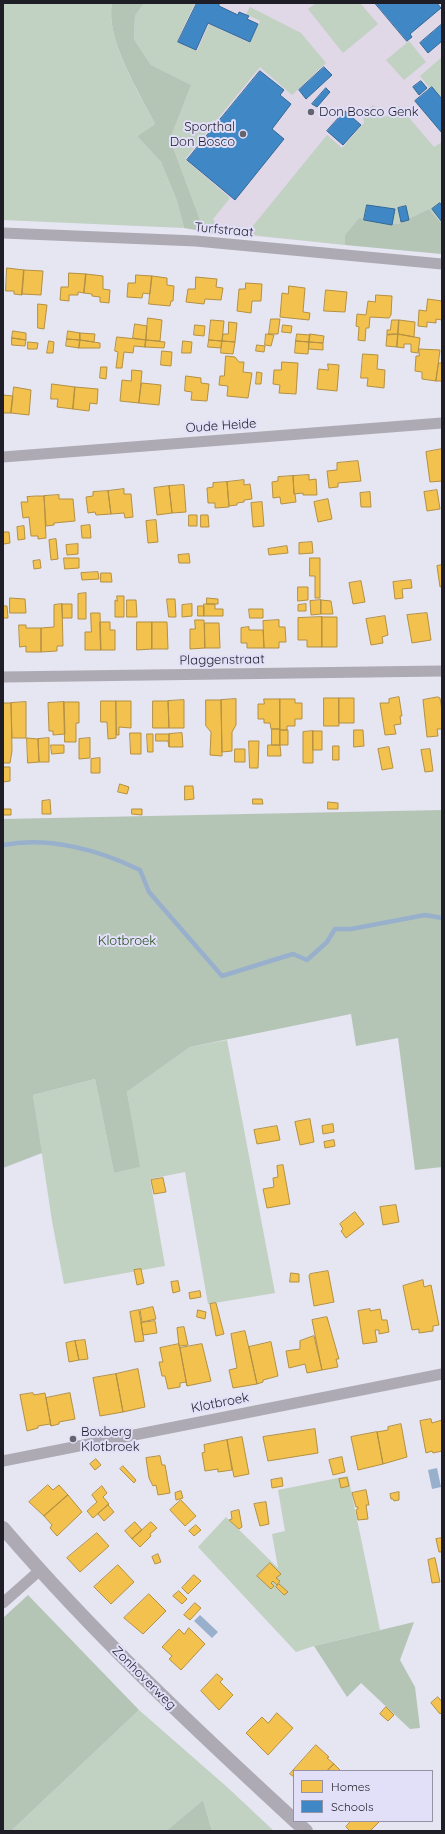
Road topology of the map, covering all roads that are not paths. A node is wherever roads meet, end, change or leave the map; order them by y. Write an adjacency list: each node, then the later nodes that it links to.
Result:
1 (3, 233): 2 (street, Turfstraat)
2 (442, 264)
3 (442, 423): 4 (street, Oude Heide)
4 (3, 457)
5 (442, 671): 6 (street, Plaggenstraat)
6 (3, 677)
7 (442, 1374): 8 (street, Klotbroek)
8 (3, 1461)
9 (3, 1528): 10 (street, Zonhoverweg)
10 (39, 1571): 11 (street); 12 (street, Zonhoverweg)
11 (3, 1603)
12 (293, 1818)
13 (297, 1822): 14 (street, Zonhoverweg)
14 (306, 1831)

